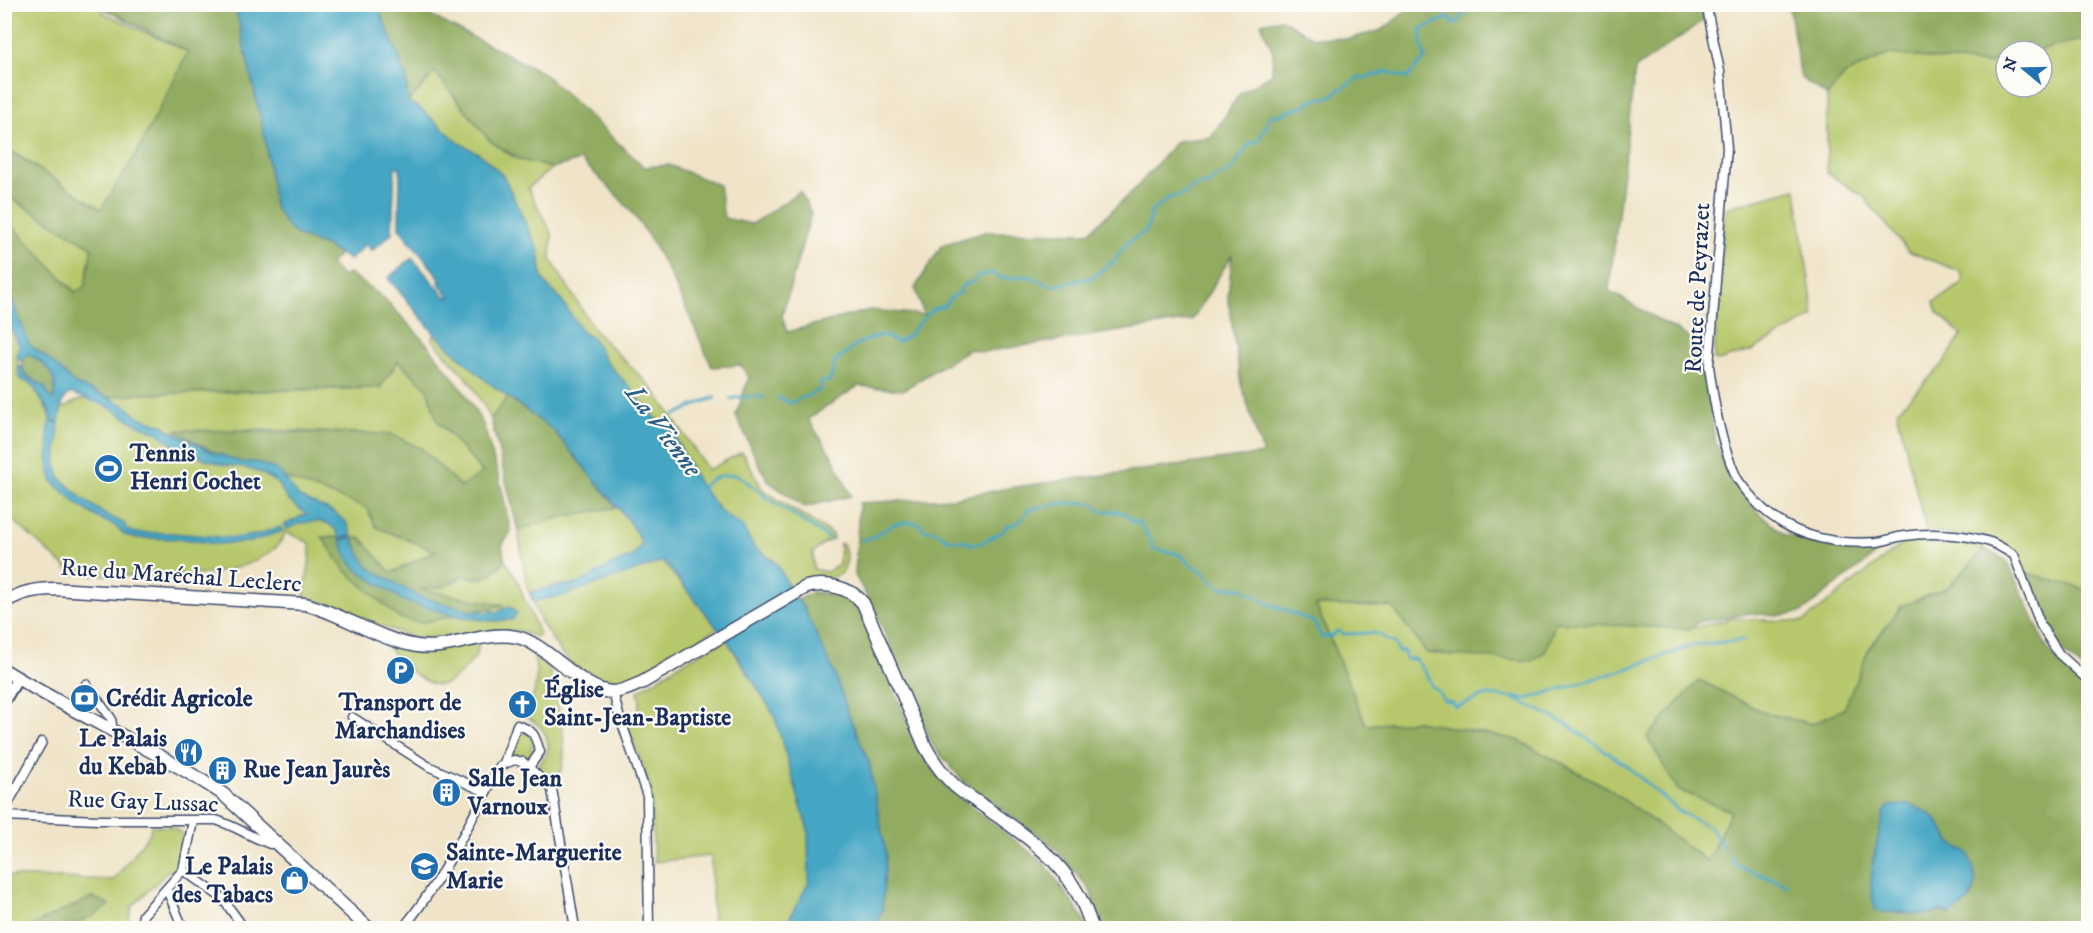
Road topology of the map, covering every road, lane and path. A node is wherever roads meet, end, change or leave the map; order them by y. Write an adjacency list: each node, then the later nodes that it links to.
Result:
1 (1706, 4): 5 (street, Route de Peyrazet)
2 (4, 602): 7 (main road, Rue du Maréchal Leclerc)
3 (4, 670): 4 (main road)
4 (18, 678): 8 (street); 10 (main road)
5 (2088, 680)
6 (86, 684): 10 (street)
7 (613, 692): 27 (street); 28 (main road)
8 (4, 701)
9 (352, 717): 14 (street)
10 (114, 733): 18 (main road)
11 (42, 742): 15 (street)
12 (504, 763): 13 (street); 13 (street); 14 (street)
13 (528, 767): 26 (street)
14 (486, 792): 25 (street)
15 (4, 811)
16 (4, 816): 17 (street, Rue Gay Lussac)
17 (193, 821): 18 (street, Rue Gay Lussac); 19 (street)
18 (275, 841): 24 (main road)
19 (183, 870): 20 (street); 23 (street)
20 (167, 890): 21 (street); 22 (street)
21 (143, 928)
22 (183, 928)
23 (244, 928)
24 (368, 928)
25 (403, 928)
26 (575, 928)
27 (649, 928)
28 (1092, 928)

